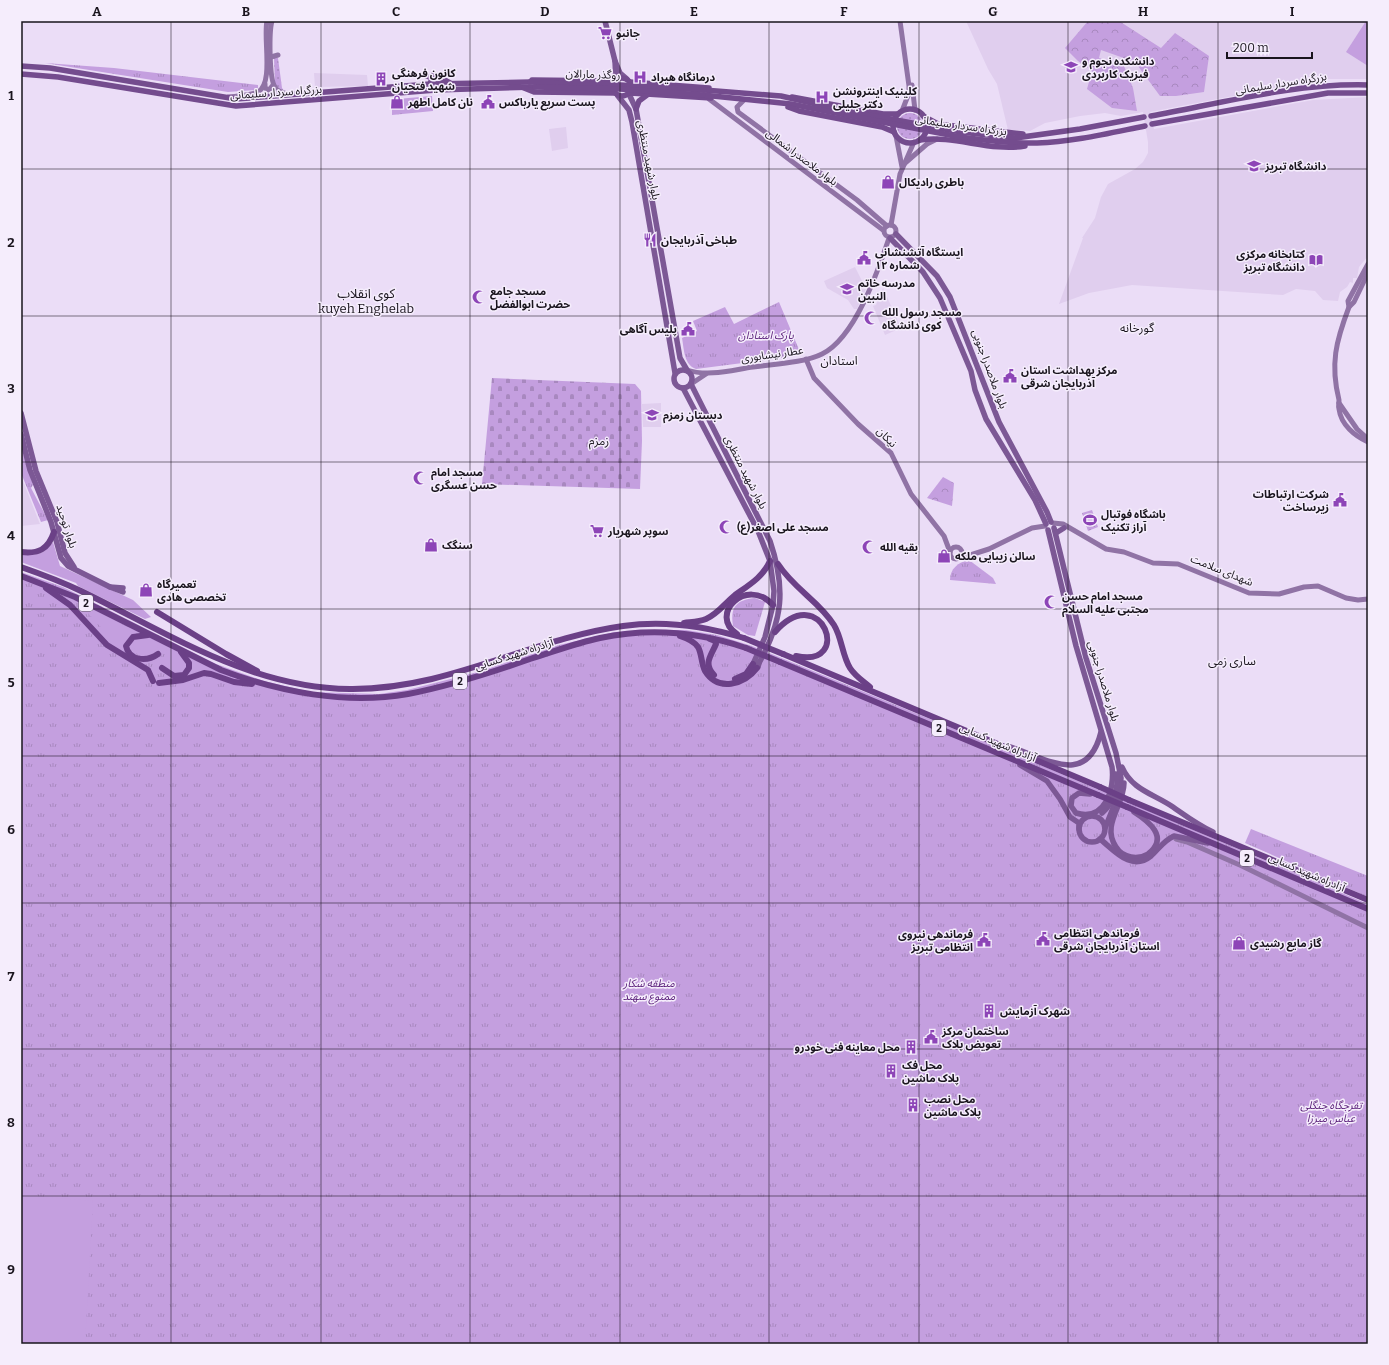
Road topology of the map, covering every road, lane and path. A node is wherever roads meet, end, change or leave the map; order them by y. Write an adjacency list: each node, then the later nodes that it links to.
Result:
1 (267, 21): 17 (main road)
2 (272, 21): 6 (main road)
3 (605, 21): 7 (main road)
4 (902, 21): 38 (main road); 40 (main road)
5 (278, 55): 6 (main road)
6 (271, 57): 21 (main road)
7 (615, 61): 13 (main road); 14 (main road)
8 (21, 66): 32 (highway, بزرگراه سردار سلیمانی)
9 (21, 74): 19 (highway, بزرگراه سردار سلیمانی)
10 (434, 74): 15 (highway)
11 (424, 75): 18 (highway)
12 (598, 80): 14 (highway); 19 (highway); 23 (highway)
13 (628, 80): 14 (highway); 16 (highway); 28 (highway)
14 (616, 81): 27 (highway)
15 (450, 83): 18 (highway, بزرگراه سردار سلیمانی); 19 (highway, بزرگراه سردار سلیمانی)
16 (650, 83): 29 (highway); 30 (highway)
17 (265, 84): 21 (main road); 32 (main road)
18 (430, 84): 26 (highway, بزرگراه سردار سلیمانی)
19 (519, 84): 20 (highway, بزرگراه سردار سلیمانی); 23 (highway)
20 (532, 84): 24 (highway, روگذر مارالان, bridge)
21 (274, 85): 26 (main road)
22 (1368, 85): 43 (highway, بزرگراه سردار سلیمانی)
23 (599, 93): 27 (highway)
24 (704, 93): 29 (highway, بزرگراه سردار سلیمانی)
25 (1368, 93): 46 (highway, بزرگراه سردار سلیمانی)
26 (289, 94): 32 (highway, بزرگراه سردار سلیمانی)
27 (617, 94): 28 (highway); 37 (main road, بلوار شهید منتظری)
28 (629, 94): 30 (highway); 36 (main road, بلوار شهید منتظری)
29 (717, 94): 31 (highway, بزرگراه سردار سلیمانی); 33 (highway); 34 (highway, بزرگراه سردار سلیمانی)
30 (648, 95): 33 (highway); 36 (highway)
31 (781, 96): 39 (highway, بزرگراه سردار سلیمانی); 41 (highway)
32 (222, 98)
33 (709, 99): 59 (main road, بلوار ملاصدرا شمالی)
34 (744, 100): 35 (highway, بزرگراه سردار سلیمانی); 59 (main road, بلوار ملاصدرا شمالی)
35 (780, 104): 39 (highway, بزرگراه سردار سلیمانی); 48 (highway)
36 (636, 109): 37 (main road); 56 (main road, بلوار شهید منتظری)
37 (629, 110): 57 (main road, بلوار شهید منتظری)
38 (915, 110): 40 (highway); 42 (highway)
39 (846, 113): 50 (highway, بزرگراه سردار سلیمانی, bridge)
40 (900, 113): 41 (highway); 49 (highway)
41 (884, 114): 48 (highway)
42 (923, 116): 45 (highway); 53 (highway)
43 (1151, 116)
44 (1144, 118): 51 (highway, بزرگراه سردار سلیمانی)
45 (938, 124): 51 (highway); 52 (highway)
46 (1152, 124)
47 (1145, 126): 55 (highway, بزرگراه سردار سلیمانی)
48 (882, 127): 49 (highway)
49 (895, 134): 54 (highway); 58 (main road)
50 (961, 134): 51 (highway, بزرگراه سردار سلیمانی); 55 (highway, بزرگراه سردار سلیمانی)
51 (1033, 135)
52 (937, 138): 53 (highway); 55 (highway); 58 (main road)
53 (920, 140): 54 (highway)
54 (914, 142): 58 (main road)
55 (1037, 144)
56 (646, 157): 57 (main road); 62 (main road, بلوار شهید منتظری)
57 (639, 158): 62 (main road, بلوار شهید منتظری)
58 (902, 166): 59 (main road)
59 (887, 227): 60 (main road); 61 (main road)
60 (896, 234): 61 (main road); 80 (main road, بلوار ملاصدرا جنوبی)
61 (889, 238): 68 (main road, عطار نیشابوری); 80 (main road, بلوار ملاصدرا جنوبی)
62 (659, 259): 65 (main road, بلوار شهید منتظری); 67 (main road, بلوار شهید منتظری)
63 (1368, 264): 66 (main road)
64 (1368, 273): 66 (main road)
65 (671, 306): 67 (main road); 69 (main road, بلوار شهید منتظری)
66 (1348, 307): 74 (main road)
67 (664, 308): 70 (main road, بلوار شهید منتظری)
68 (806, 359): 71 (main road, عطار نیشابوری); 85 (main road, نیکان)
69 (687, 370): 70 (main road); 71 (main road); 72 (main road)
70 (676, 373): 73 (main road)
71 (707, 373): 72 (main road)
72 (691, 384): 73 (main road); 92 (main road, بلوار شهید منتظری)
73 (683, 388): 91 (main road, بلوار شهید منتظری)
74 (1339, 403): 77 (main road); 78 (main road)
75 (21, 413): 79 (main road, بلوار توحید)
76 (21, 434): 79 (main road, بلوار توحید)
77 (1368, 439)
78 (1368, 442)
79 (40, 489): 84 (main road, بلوار توحید); 94 (main road, بلوار توحید)
80 (1045, 513): 81 (main road, بلوار ملاصدرا جنوبی)
81 (1051, 528): 82 (main road); 83 (main road); 89 (main road); 117 (main road, بلوار ملاصدرا جنوبی); 119 (main road, بلوار ملاصدرا جنوبی)
82 (1064, 528): 83 (main road)
83 (1072, 530): 98 (main road, شهدای سلامت)
84 (54, 532): 87 (highway); 94 (main road, بلوار توحید)
85 (944, 536): 86 (main road); 88 (main road)
86 (959, 548): 88 (main road); 89 (main road); 90 (main road)
87 (21, 552)
88 (950, 552): 90 (main road)
89 (975, 552): 90 (main road)
90 (961, 558)
91 (770, 561): 99 (main road, بلوار شهید منتظری); 101 (highway)
92 (778, 564): 102 (main road, بلوار شهید منتظری); 116 (highway)
93 (21, 567): 114 (highway, آزادراه شهید کسایی / 2)
94 (75, 569): 97 (main road)
95 (21, 576): 96 (highway, 2)
96 (39, 582): 104 (highway, 2); 115 (highway)
97 (123, 590)
98 (1368, 599)
99 (774, 605): 106 (highway); 112 (main road, بلوار شهید منتظری)
100 (157, 612): 114 (highway)
101 (669, 625): 106 (highway, آزادراه شهید کسایی / 2); 114 (highway, آزادراه شهید کسایی / 2)
102 (775, 632): 111 (highway); 112 (main road, بلوار شهید منتظری)
103 (666, 633): 105 (highway, آزادراه شهید کسایی / 2); 112 (highway); 115 (highway, آزادراه شهید کسایی / 2)
104 (149, 635): 108 (highway, 2); 110 (highway)
105 (708, 638): 107 (highway, آزادراه شهید کسایی / 2); 109 (highway)
106 (744, 638): 111 (highway, 2, bridge)
107 (737, 645): 109 (highway); 120 (highway, آزادراه شهید کسایی / 2, bridge)
108 (176, 648): 113 (highway); 115 (highway, آزادراه شهید کسایی / 2)
109 (714, 650): 112 (highway)
110 (158, 654)
111 (783, 654): 116 (highway, آزادراه شهید کسایی / 2)
112 (756, 665)
113 (162, 668)
114 (273, 678)
115 (270, 686)
116 (878, 693): 118 (highway, آزادراه شهید کسایی / 2)
117 (1101, 731): 118 (main road); 123 (main road, بلوار ملاصدرا جنوبی)
118 (993, 742): 131 (highway, آزادراه شهید کسایی / 2, bridge)
119 (1116, 753): 121 (main road, بلوار ملاصدرا جنوبی); 131 (main road)
120 (1010, 758): 122 (highway, آزادراه شهید کسایی / 2); 125 (main road)
121 (1120, 770): 124 (main road); 127 (main road)
122 (1098, 795): 123 (main road); 124 (highway, 2, bridge)
123 (1107, 804): 126 (main road)
124 (1127, 807): 132 (highway, آزادراه شهید کسایی / 2)
125 (1070, 817): 126 (main road); 128 (main road)
126 (1089, 817): 127 (main road); 128 (main road)
127 (1105, 828): 129 (main road)
128 (1079, 829): 129 (main road)
129 (1100, 839): 130 (main road)
130 (1167, 839): 132 (main road); 135 (main road)
131 (1225, 839): 133 (highway, آزادراه شهید کسایی / 2)
132 (1226, 848): 134 (highway, آزادراه شهید کسایی / 2)
133 (1368, 900)
134 (1368, 908)
135 (1368, 928)

